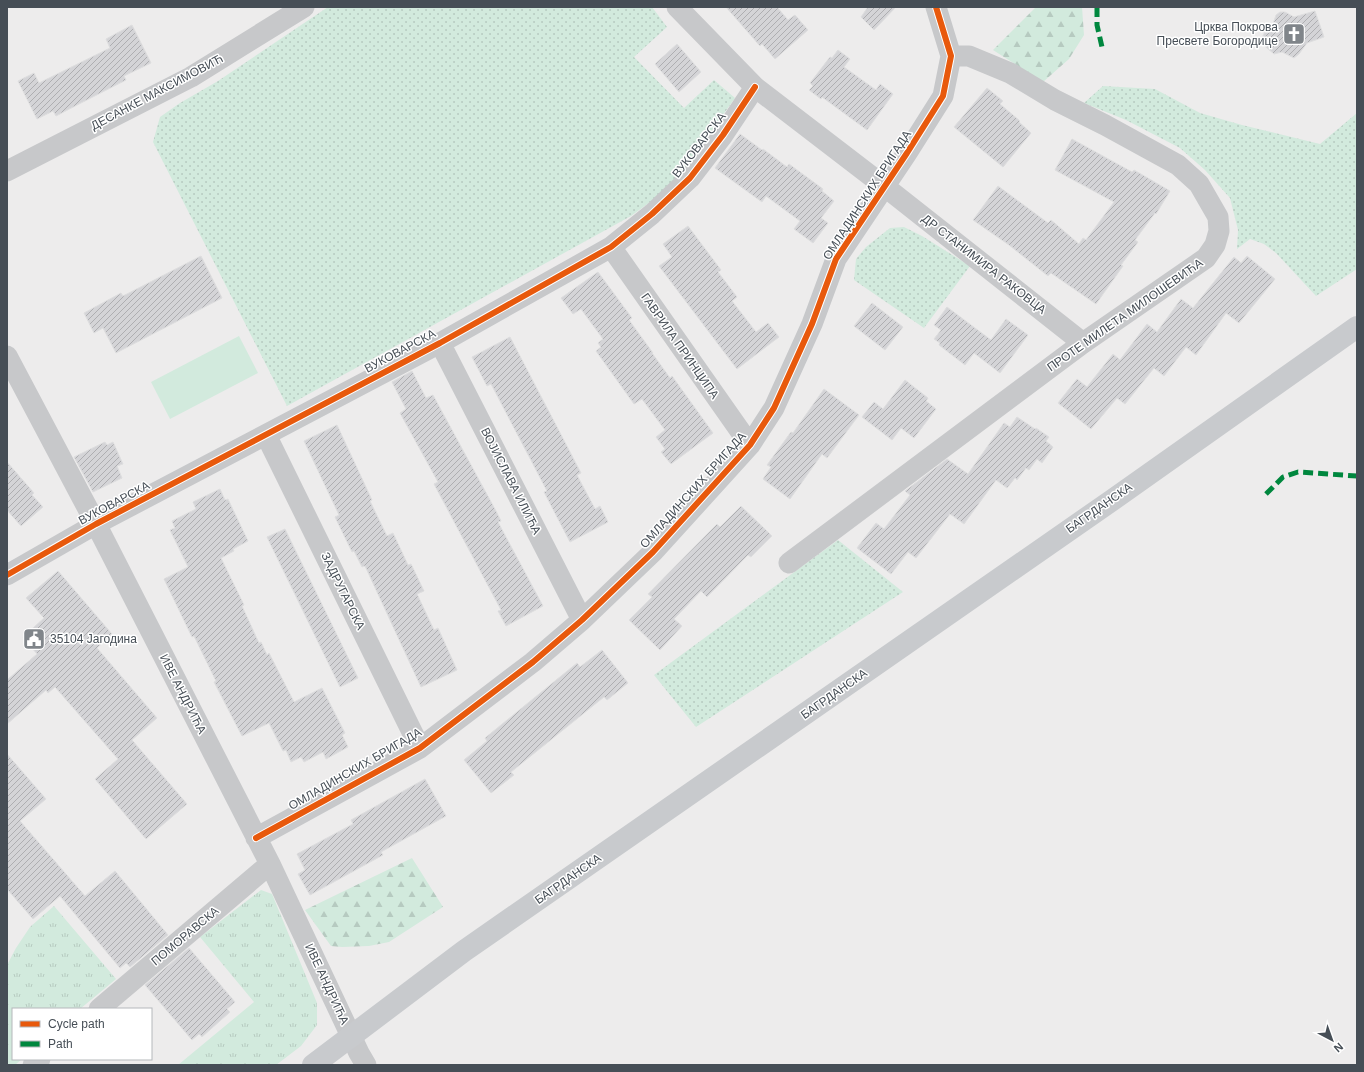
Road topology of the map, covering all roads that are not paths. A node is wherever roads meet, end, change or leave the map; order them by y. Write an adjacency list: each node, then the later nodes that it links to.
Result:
1 (304, 7): 6 (street, ДЕСАНКЕ МАКСИМОВИЋ)
2 (677, 7): 5 (street)
3 (936, 7): 4 (street, ОМЛАДИНСКИХ БРИГАДА)
4 (951, 56): 7 (street, ОМЛАДИНСКИХ БРИГАДА); 11 (street, ПРОТЕ МИЛЕТА МИЛОШЕВИЋА)
5 (755, 87): 7 (street); 8 (street, ВУКОВАРСКА)
6 (7, 171)
7 (884, 186): 11 (street, ДР СТАНИМИРА РАКОВЦА); 14 (street, ОМЛАДИНСКИХ БРИГАДА)
8 (611, 247): 10 (street, ВУКОВАРСКА); 14 (street, ГАВРИЛА ПРИНЦИПА)
9 (1357, 326): 23 (main road, БАГРДАНСКА)
10 (440, 342): 13 (street, ВУКОВАРСКА); 18 (street, ВОЈИСЛАВА ИЛИЋА)
11 (1083, 343): 16 (street, ПРОТЕ МИЛЕТА МИЛОШЕВИЋА)
12 (7, 356): 15 (street, ИВЕ АНДРИЋА)
13 (266, 435): 15 (street, ВУКОВАРСКА); 19 (street, ЗАДРУГАРСКА)
14 (750, 445): 18 (street, ОМЛАДИНСКИХ БРИГАДА)
15 (96, 524): 17 (street, ВУКОВАРСКА); 20 (street, ИВЕ АНДРИЋА)
16 (789, 563)
17 (7, 575)
18 (582, 620): 19 (street, ОМЛАДИНСКИХ БРИГАДА)
19 (420, 748): 20 (street, ОМЛАДИНСКИХ БРИГАДА)
20 (256, 838): 21 (street, ИВЕ АНДРИЋА)
21 (270, 864): 22 (street, ПОМОРАВСКА); 23 (street, ИВЕ АНДРИЋА)
22 (100, 1008)
23 (351, 1036): 24 (main road, БАГРДАНСКА); 25 (street, ИВЕ АНДРИЋА)
24 (313, 1065)
25 (366, 1065)

